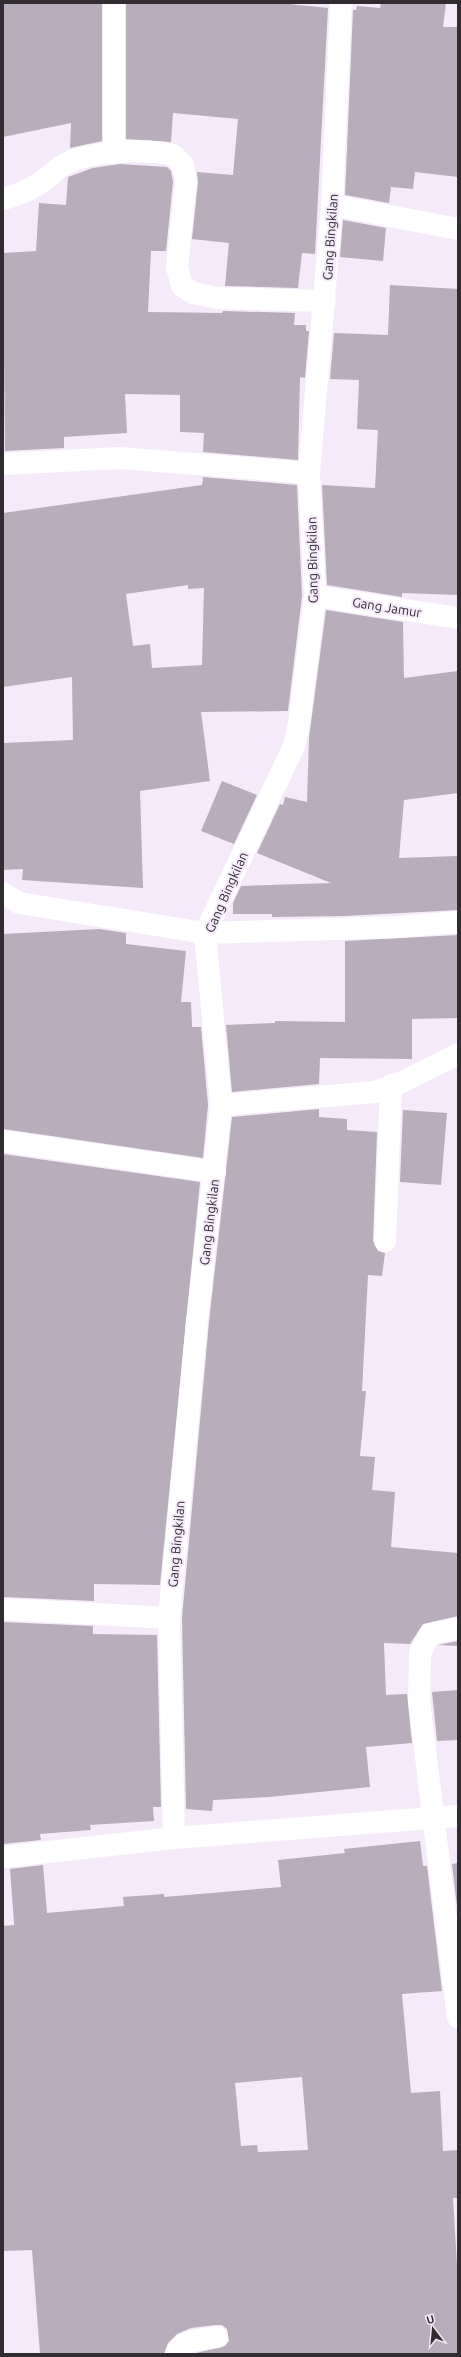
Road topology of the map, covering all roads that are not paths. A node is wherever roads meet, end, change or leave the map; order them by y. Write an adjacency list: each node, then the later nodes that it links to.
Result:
1 (114, 3): 3 (street)
2 (341, 3): 5 (street, Gang Bingkilan)
3 (114, 152): 4 (street); 7 (street)
4 (3, 199)
5 (332, 205): 6 (street); 7 (street, Gang Bingkilan)
6 (458, 229)
7 (325, 301): 9 (street, Gang Bingkilan)
8 (3, 464): 9 (street)
9 (309, 473): 10 (street, Gang Bingkilan)
10 (315, 596): 11 (street, Gang Jamur); 14 (street, Gang Bingkilan)
11 (458, 618)
12 (3, 892): 14 (street)
13 (458, 922): 14 (street)
14 (205, 933): 17 (street, Gang Bingkilan)
15 (458, 1054): 16 (street)
16 (391, 1085): 17 (street); 20 (street)
17 (221, 1105): 19 (street, Gang Bingkilan)
18 (3, 1141): 19 (street)
19 (215, 1172): 22 (street, Gang Bingkilan)
20 (385, 1241)
21 (3, 1609): 22 (street)
22 (170, 1618): 26 (street, Gang Bingkilan)
23 (458, 1628): 25 (street)
24 (458, 1816): 25 (street)
25 (434, 1828): 26 (street); 28 (street)
26 (174, 1838): 27 (street)
27 (3, 1857)
28 (457, 1992): 29 (street)
29 (458, 2017)
30 (217, 2337): 31 (street)
31 (176, 2354)

